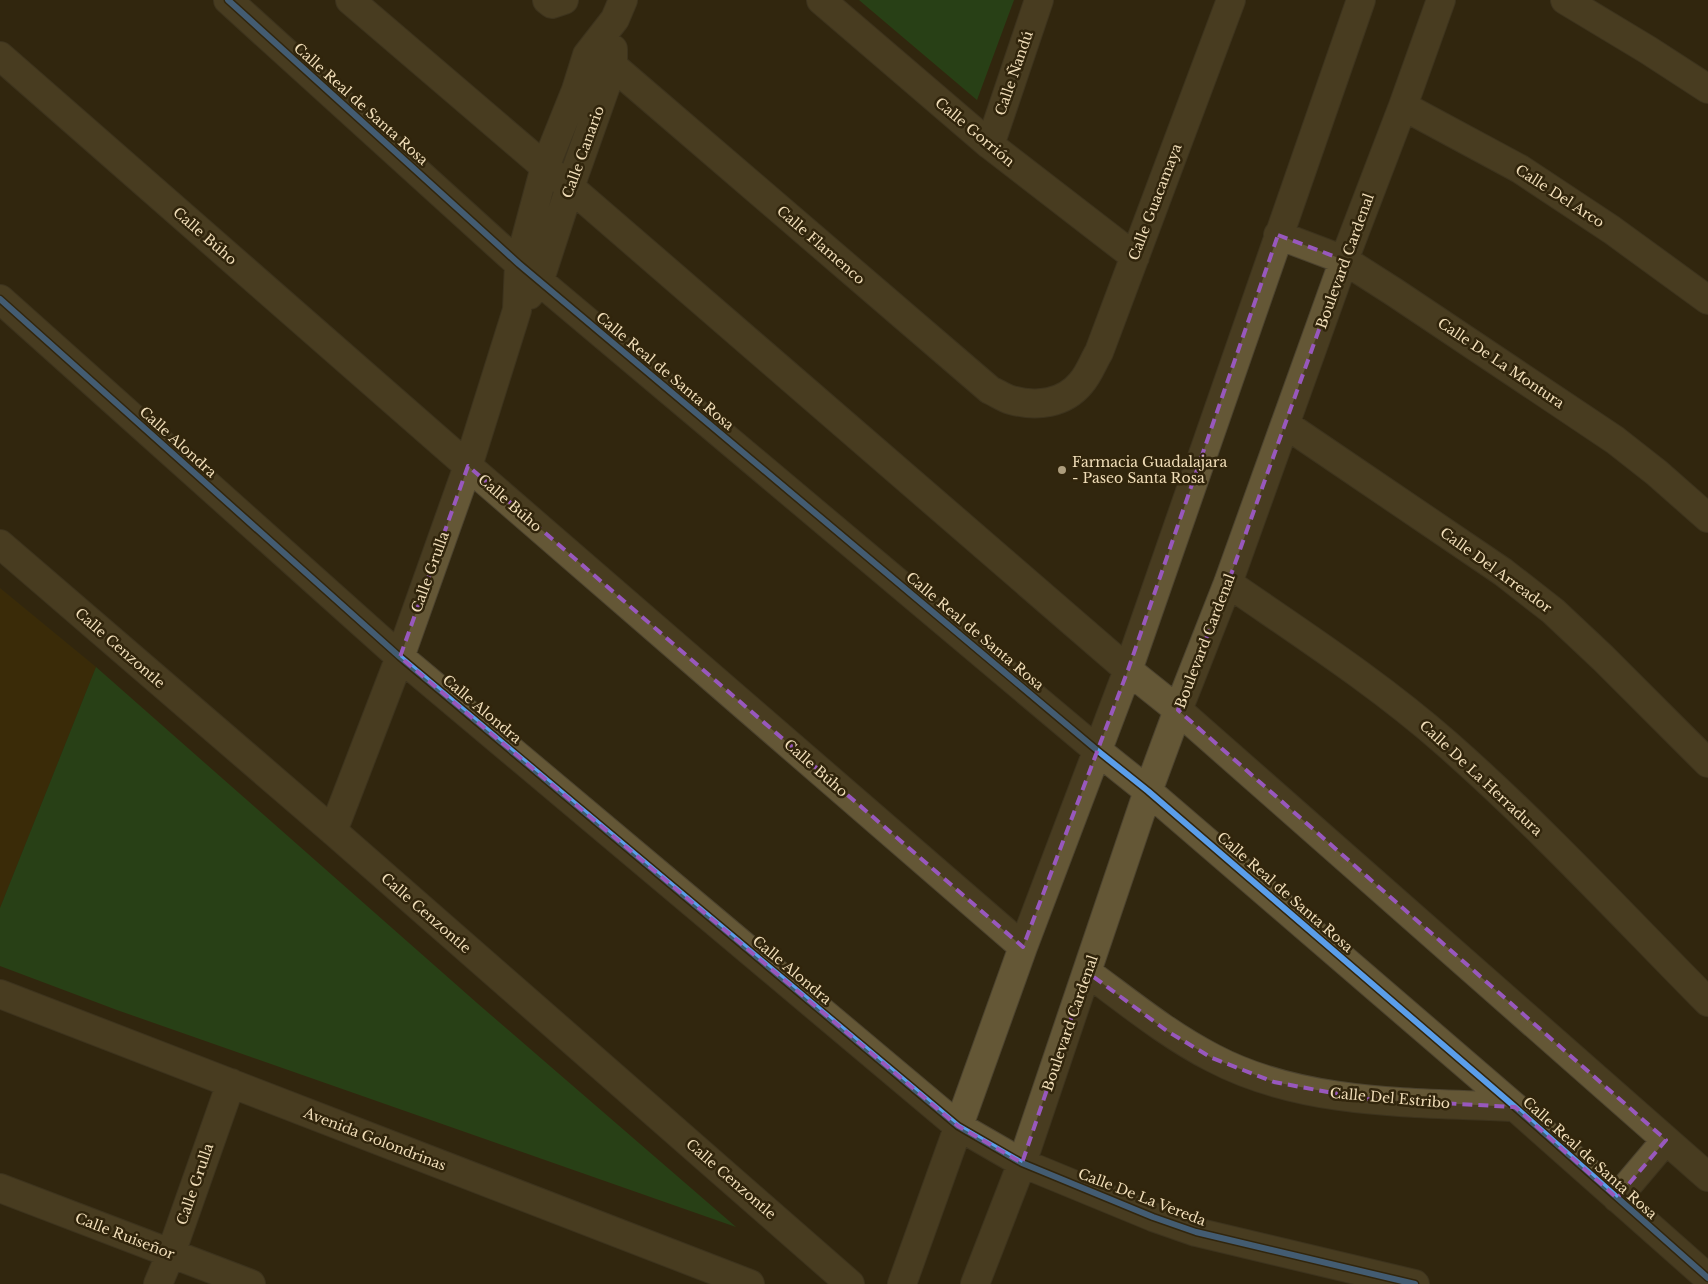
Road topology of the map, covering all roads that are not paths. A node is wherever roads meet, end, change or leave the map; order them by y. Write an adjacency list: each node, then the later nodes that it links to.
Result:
1 (228, 0): 21 (street, Calle Real de Santa Rosa)
2 (350, 0): 16 (street)
3 (821, 0): 15 (street, Calle Gorrión)
4 (1038, 0): 15 (street, Calle Ñandú)
5 (1231, 0): 19 (street, Calle Guacamaya)
6 (1361, 0): 18 (street)
7 (1441, 0): 14 (street, Boulevard Cardenal)
8 (1565, 0): 13 (street)
9 (619, 10): 10 (street, Calle Canario); 12 (street, Calle Canario)
10 (587, 55): 12 (street, Calle Flamenco); 16 (street, Calle Canario)
11 (0, 56): 28 (street, Calle Búho)
12 (613, 66): 17 (street, Calle Canario); 26 (street, Calle Flamenco)
13 (1708, 89)
14 (1403, 106): 20 (street, Boulevard Cardenal); 24 (street, Calle Del Arco)
15 (990, 145): 19 (street, Calle Gorrión)
16 (545, 168): 17 (street); 21 (street, Calle Canario)
17 (570, 187): 22 (street, Calle Canario); 33 (street)
18 (1278, 235): 20 (street, Calle De La Montura); 33 (street)
19 (1135, 257): 26 (street, Calle Guacamaya)
20 (1344, 260): 27 (street, Boulevard Cardenal); 29 (street, Calle De La Montura)
21 (519, 264): 22 (street, Calle Real de Santa Rosa); 25 (street, Calle Grulla)
22 (539, 282): 25 (street, Calle Grulla); 35 (street, Calle Real de Santa Rosa)
23 (0, 299): 32 (street, Calle Alondra)
24 (1708, 300)
25 (517, 310): 28 (street, Calle Grulla)
26 (1067, 397)
27 (1285, 424): 31 (street, Boulevard Cardenal); 36 (street, Calle Del Arreador)
28 (468, 466): 32 (street, Calle Grulla); 39 (street, Calle Búho)
29 (1708, 518)
30 (0, 544): 38 (street, Calle Cenzontle)
31 (1228, 583): 34 (street, Boulevard Cardenal); 42 (street, Calle De La Herradura)
32 (400, 657): 38 (street, Calle Grulla); 45 (street, Calle Alondra)
33 (1128, 670): 34 (street); 35 (street)
34 (1178, 710): 37 (street, Boulevard Cardenal); 46 (street)
35 (1098, 751): 37 (street, Calle Real de Santa Rosa); 39 (street)
36 (1708, 763)
37 (1148, 791): 40 (street, Boulevard Cardenal); 44 (street, Calle Real de Santa Rosa)
38 (333, 831): 56 (street, Calle Cenzontle)
39 (1023, 947): 45 (street)
40 (1087, 972): 44 (street, Calle Del Estribo); 47 (street, Boulevard Cardenal)
41 (0, 994): 43 (street, Avenida Golondrinas)
42 (1708, 1002)
43 (231, 1083): 51 (street, Calle Grulla); 55 (street, Avenida Golondrinas)
44 (1515, 1107): 50 (street, Calle Real de Santa Rosa)
45 (958, 1126): 47 (street, Calle De La Vereda); 57 (street)
46 (1666, 1140): 48 (street); 50 (street)
47 (1022, 1162): 58 (street, Boulevard Cardenal); 59 (street, Calle De La Vereda)
48 (1708, 1177)
49 (0, 1188): 51 (street, Calle Ruiseñor)
50 (1617, 1198): 52 (street, Calle Real de Santa Rosa)
51 (171, 1253): 53 (street, Calle Grulla); 54 (street, Calle Ruiseñor)
52 (1708, 1278)
53 (158, 1284)
54 (250, 1284)
55 (750, 1284)
56 (850, 1284)
57 (902, 1284)
58 (975, 1284)
59 (1415, 1284)

